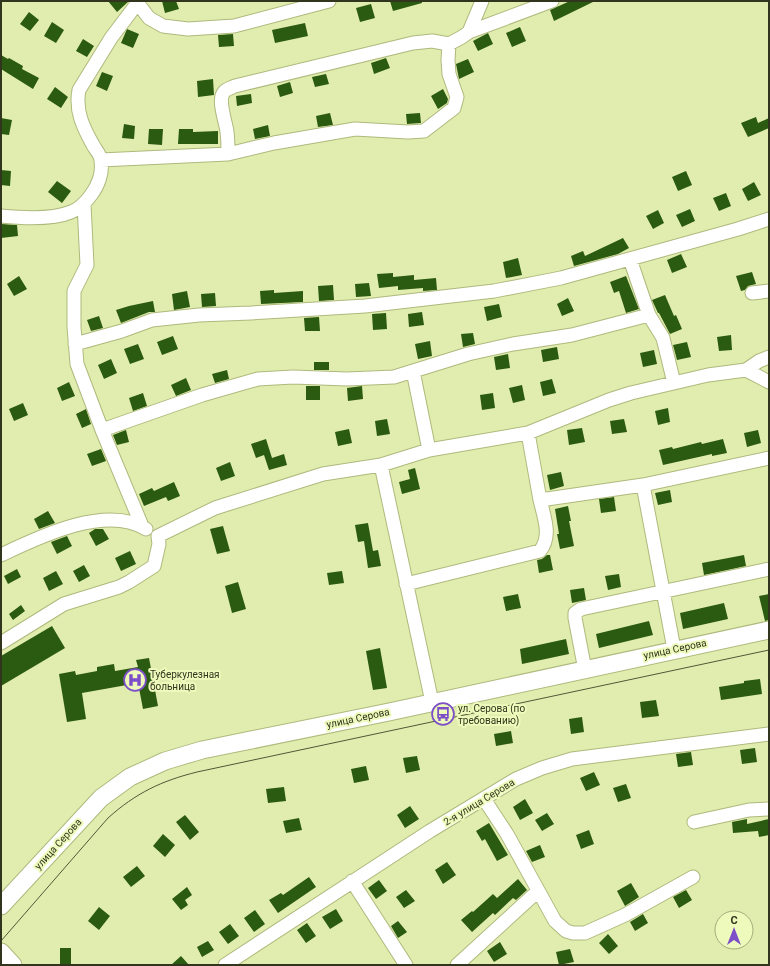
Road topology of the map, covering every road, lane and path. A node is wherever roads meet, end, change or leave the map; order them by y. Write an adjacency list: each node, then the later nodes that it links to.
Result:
1 (138, 1): 2 (street); 8 (street)
2 (329, 1)
3 (482, 1): 5 (street)
4 (552, 1): 5 (street)
5 (469, 32): 6 (street)
6 (450, 44): 7 (street); 7 (street)
7 (228, 154): 8 (street)
8 (102, 160): 9 (street)
9 (84, 204): 10 (street); 16 (street)
10 (1, 216)
11 (769, 219): 12 (street)
12 (630, 259): 15 (street); 16 (street)
13 (769, 291): 14 (street)
14 (752, 293)
15 (650, 315): 19 (street); 21 (street)
16 (75, 344): 22 (street)
17 (769, 357): 18 (street)
18 (746, 370): 20 (street); 21 (street)
19 (413, 371): 22 (street); 24 (street)
20 (769, 382)
21 (674, 383): 23 (street)
22 (102, 430): 29 (street)
23 (528, 433): 24 (street); 28 (street)
24 (429, 450): 26 (street)
25 (769, 458): 27 (street)
26 (380, 465): 30 (street); 33 (street)
27 (644, 485): 28 (street); 34 (street)
28 (540, 500): 33 (street)
29 (142, 526): 30 (street); 31 (street)
30 (158, 536): 36 (street)
31 (1, 555)
32 (769, 569): 34 (street)
33 (406, 584): 39 (street)
34 (663, 592): 37 (street); 38 (street)
35 (769, 630): 37 (main road, улица Серова)
36 (1, 643)
37 (674, 649): 38 (main road, улица Серова)
38 (585, 670): 39 (main road, улица Серова)
39 (432, 702): 47 (main road, улица Серова)
40 (769, 734): 41 (street, 2-я улица Серова)
41 (484, 799): 45 (street, 2-я улица Серова); 46 (street)
42 (769, 809): 43 (street)
43 (694, 822)
44 (693, 877): 46 (street)
45 (352, 881): 50 (street, 2-я улица Серова); 51 (street)
46 (538, 891): 52 (street)
47 (1, 906)
48 (1, 952): 49 (main road)
49 (13, 965)
50 (225, 965)
51 (406, 965)
52 (457, 965)

